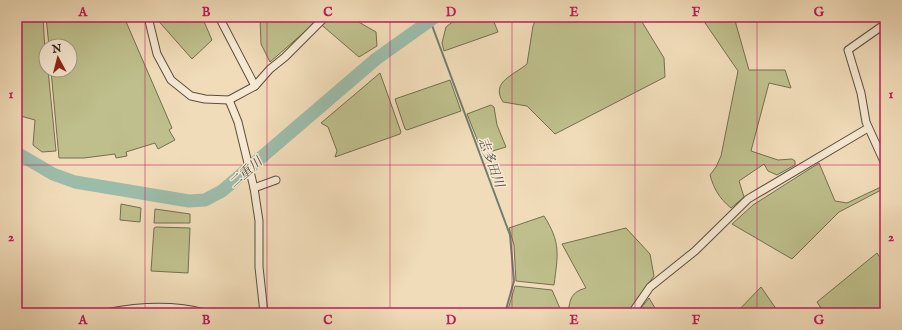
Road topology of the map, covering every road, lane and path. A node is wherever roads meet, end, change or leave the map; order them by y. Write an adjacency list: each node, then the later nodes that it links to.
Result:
1 (148, 17): 6 (street)
2 (219, 17): 5 (street)
3 (325, 17): 5 (street)
4 (885, 24): 7 (street)
5 (255, 86): 6 (street)
6 (229, 100): 10 (street)
7 (868, 128): 8 (street); 14 (street)
8 (885, 164)
9 (276, 180): 10 (street)
10 (254, 188): 13 (street)
11 (108, 313): 12 (street)
12 (203, 313)
13 (264, 313)
14 (632, 313)

